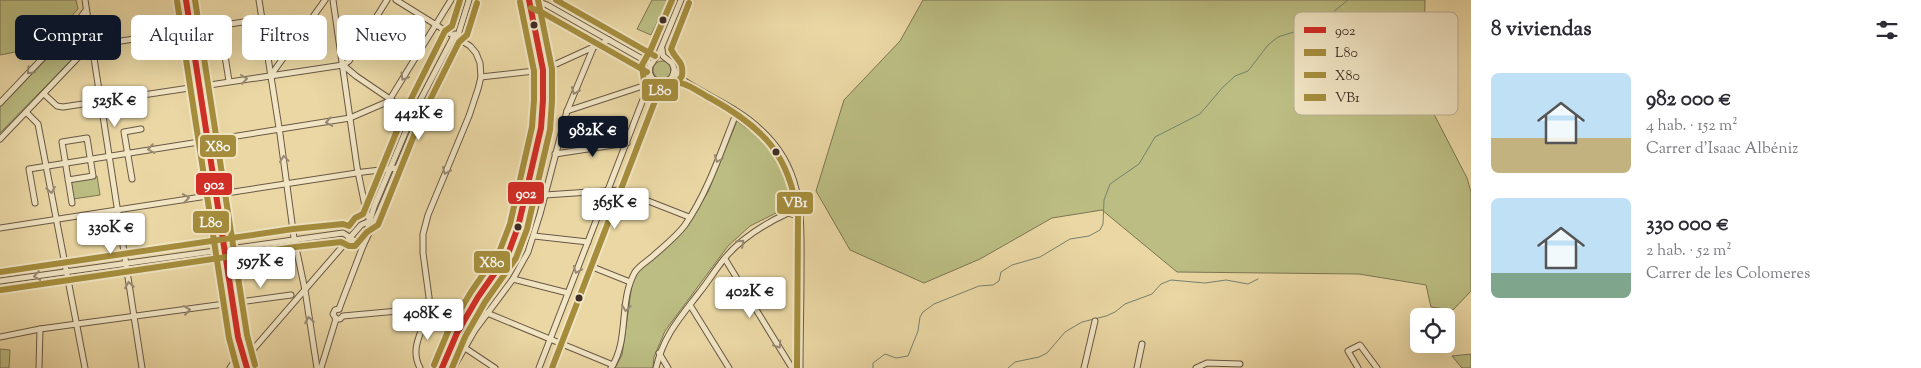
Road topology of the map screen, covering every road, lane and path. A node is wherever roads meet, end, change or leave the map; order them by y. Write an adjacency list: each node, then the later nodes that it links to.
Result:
1 (85, 0): 14 (street)
2 (186, 0): 16 (street)
3 (259, 0): 17 (street)
4 (325, 0): 33 (street)
5 (333, 0): 30 (street)
6 (388, 0): 30 (street)
7 (396, 0): 18 (street)
8 (452, 0): 18 (street)
9 (469, 0): 19 (street)
10 (529, 0): 32 (street)
11 (534, 0): 13 (street)
12 (681, 0): 22 (street)
13 (543, 2): 20 (street)
14 (86, 10): 15 (street); 42 (street, one-way to 42)
15 (87, 15)
16 (188, 15)
17 (261, 15)
18 (436, 24): 19 (street); 41 (street, one-way to 41)
19 (457, 35): 34 (street); 60 (street); 61 (street)
20 (609, 40): 21 (street); 29 (street)
21 (594, 46): 32 (street); 45 (street, one-way to 45)
22 (662, 48): 23 (street); 29 (street)
23 (665, 58): 29 (street); 31 (street)
24 (76, 60): 40 (street)
25 (94, 60): 43 (street)
26 (195, 60): 39 (street)
27 (225, 60): 36 (street)
28 (269, 60): 33 (street)
29 (653, 62): 35 (street)
30 (342, 65): 33 (street); 41 (street); 48 (street)
31 (674, 69): 37 (street); 133 (street)
32 (543, 70): 34 (street); 124 (street)
33 (271, 75): 36 (street, one-way to 33); 50 (street)
34 (481, 77): 97 (street, one-way to 97)
35 (652, 78): 37 (street); 38 (street)
36 (228, 81): 39 (street)
37 (666, 82): 47 (street); 66 (street)
38 (649, 84): 45 (street); 53 (street)
39 (200, 86): 43 (street); 52 (street)
40 (44, 94): 43 (street); 46 (street)
41 (390, 99): 44 (street); 48 (street)
42 (1, 100)
43 (100, 101): 56 (street)
44 (406, 110)
45 (567, 111): 55 (street)
46 (26, 112): 51 (street); 59 (street)
47 (736, 114): 73 (street); 74 (street, one-way to 74)
48 (350, 118): 50 (street, one-way to 50); 62 (street)
49 (141, 129): 54 (street)
50 (280, 129): 52 (street); 65 (street, one-way to 50)
51 (0, 139)
52 (208, 140): 54 (street, one-way to 54); 68 (street)
53 (627, 143): 55 (street); 67 (street)
54 (127, 152): 56 (street); 63 (street)
55 (555, 154): 69 (street)
56 (109, 155): 57 (street); 72 (street)
57 (90, 158): 58 (street); 58 (street); 64 (street)
58 (65, 163): 59 (street); 64 (street)
59 (47, 165): 70 (street); 75 (street, one-way to 75)
60 (390, 168): 61 (street); 62 (street); 76 (street)
61 (397, 168): 82 (street)
62 (358, 172): 65 (street); 76 (street)
63 (132, 179)
64 (68, 180): 71 (street)
65 (287, 184): 68 (street); 79 (street)
66 (620, 190): 67 (street); 74 (street); 86 (street)
67 (608, 192): 69 (street); 81 (street)
68 (216, 194): 72 (street, one-way to 68); 83 (street)
69 (544, 195): 78 (street)
70 (35, 203)
71 (72, 203)
72 (117, 210): 75 (street); 85 (street)
73 (798, 216): 84 (street, one-way to 73); 133 (street)
74 (689, 217): 90 (street)
75 (57, 219): 77 (street); 87 (street)
76 (370, 221): 80 (street); 82 (street)
77 (0, 228)
78 (534, 236): 81 (street); 88 (street)
79 (294, 238): 80 (street); 83 (street); 91 (street)
80 (351, 238): 82 (street); 91 (street)
81 (588, 242): 92 (street, one-way to 92)
82 (363, 246): 96 (street)
83 (224, 249): 85 (street); 94 (street)
84 (725, 259): 95 (street); 132 (street, one-way to 132)
85 (126, 263): 87 (street); 100 (street, one-way to 85)
86 (590, 266): 90 (street); 108 (street)
87 (67, 272): 89 (street, one-way to 89); 103 (street)
88 (513, 278): 92 (street); 98 (street)
89 (0, 281)
90 (630, 282): 114 (street, one-way to 114)
91 (305, 290): 112 (street); 121 (street, one-way to 91)
92 (568, 293): 107 (street)
93 (291, 295): 94 (street)
94 (233, 303): 100 (street, one-way to 94); 106 (street)
95 (690, 305): 111 (street); 131 (street)
96 (339, 309): 99 (street); 101 (street)
97 (420, 309): 99 (street); 123 (street)
98 (486, 313): 107 (street); 110 (street)
99 (343, 316): 101 (street)
100 (134, 317): 103 (street); 117 (street)
101 (336, 320): 122 (street)
102 (1095, 321): 134 (street)
103 (77, 326): 104 (street); 116 (street)
104 (40, 329): 105 (street); 115 (street)
105 (0, 336)
106 (238, 337): 112 (street); 118 (street)
107 (550, 340): 108 (street); 127 (street)
108 (561, 344): 114 (street); 128 (street)
109 (1142, 344): 135 (street)
110 (465, 348): 125 (street); 126 (street)
111 (660, 354): 129 (street); 130 (street)
112 (244, 361): 119 (street); 120 (street)
113 (1240, 364): 136 (street)
114 (612, 367)
115 (39, 368)
116 (85, 368)
117 (142, 368)
118 (230, 368)
119 (237, 368)
120 (247, 368)
121 (316, 368)
122 (322, 368)
123 (420, 368)
124 (442, 368)
125 (453, 368)
126 (495, 368)
127 (539, 368)
128 (552, 368)
129 (656, 368)
130 (668, 368)
131 (729, 368)
132 (792, 368)
133 (798, 368)
134 (1084, 368)
135 (1137, 368)
136 (1196, 368)
137 (1358, 368): 138 (street)
138 (1377, 368)

